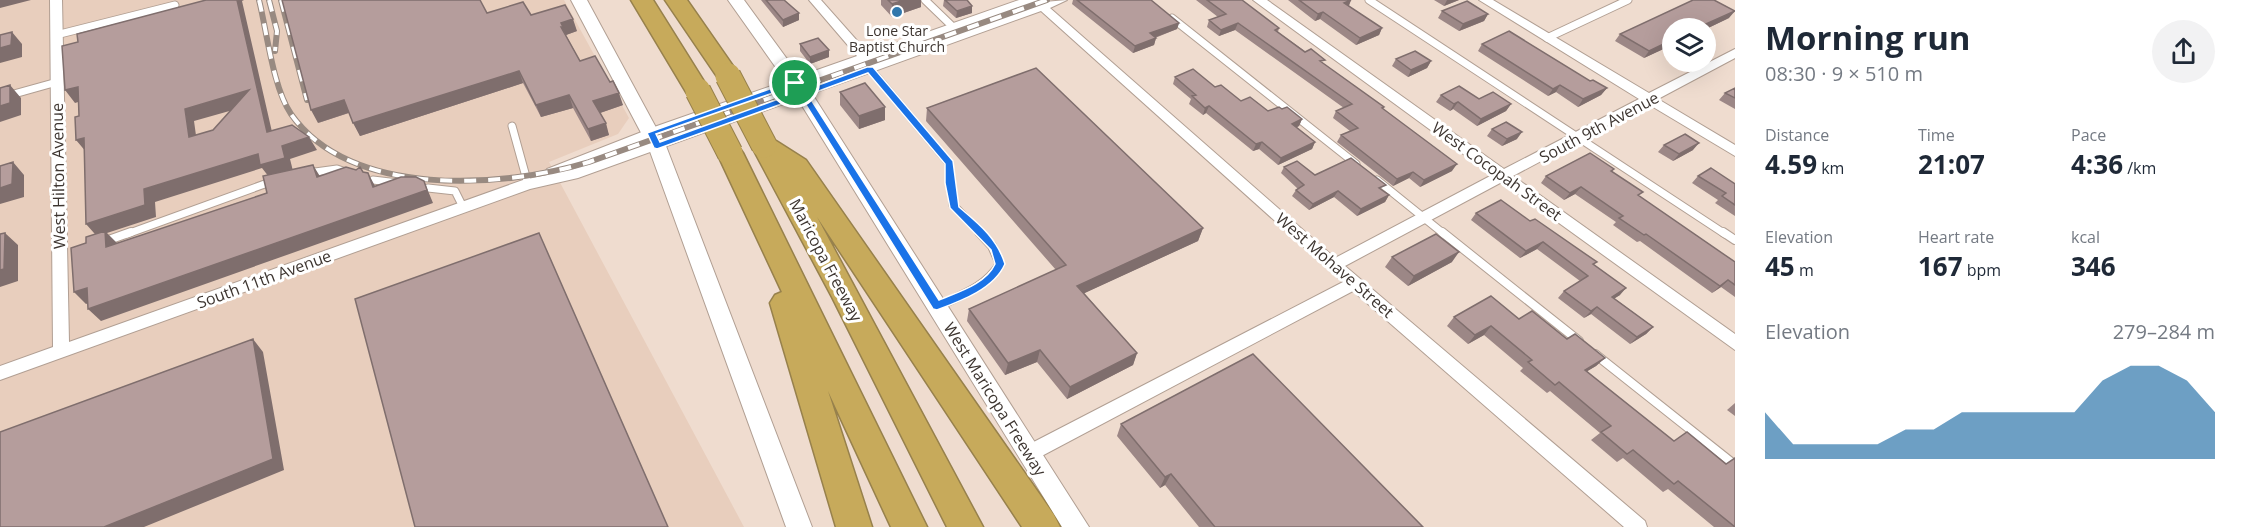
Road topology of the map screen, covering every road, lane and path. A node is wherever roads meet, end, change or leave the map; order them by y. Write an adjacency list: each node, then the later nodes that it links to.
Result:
1 (56, 0): 17 (street, West Hilton Avenue)
2 (579, 0): 27 (main road)
3 (642, 0): 30 (highway, bridge)
4 (676, 0): 28 (highway, Maricopa Freeway, bridge)
5 (736, 0): 22 (main road, West Maricopa Freeway)
6 (815, 0): 20 (street)
7 (925, 0): 16 (lane)
8 (1061, 0): 13 (street, South 11th Avenue)
9 (1259, 0): 34 (street, West Cocopah Street)
10 (1369, 0): 26 (lane)
11 (1485, 0): 18 (street)
12 (1628, 0): 18 (lane)
13 (1036, 2): 16 (street, South 11th Avenue); 20 (street, South 11th Avenue); 45 (street, West Mohave Street)
14 (175, 5): 17 (lane)
15 (1168, 14): 31 (lane)
16 (953, 27): 20 (street, South 11th Avenue)
17 (56, 35): 21 (street, West Hilton Avenue)
18 (1547, 38): 24 (street)
19 (1735, 53): 24 (street, South 9th Avenue)
20 (870, 65): 22 (street, South 11th Avenue); 47 (lane)
21 (57, 82): 23 (lane); 49 (street, West Hilton Avenue)
22 (799, 88): 27 (street, South 11th Avenue); 47 (main road, West Maricopa Freeway)
23 (0, 98)
24 (1650, 100): 26 (street, South 9th Avenue); 29 (street)
25 (512, 126): 38 (lane)
26 (1577, 138): 34 (street, South 9th Avenue); 43 (lane)
27 (654, 140): 38 (street, South 11th Avenue); 53 (main road)
28 (764, 144): 56 (highway, Maricopa Freeway); 57 (highway)
29 (1735, 151)
30 (730, 153): 54 (highway); 55 (highway)
31 (1365, 171)
32 (301, 174): 33 (lane)
33 (354, 174)
34 (1505, 177): 42 (street, South 9th Avenue); 48 (street, West Cocopah Street)
35 (1374, 178): 42 (lane)
36 (281, 179): 44 (lane)
37 (373, 180): 39 (lane)
38 (528, 184): 41 (street, South 11th Avenue)
39 (407, 185)
40 (428, 188): 41 (lane)
41 (463, 207): 49 (street, South 11th Avenue)
42 (1423, 217): 45 (street, South 9th Avenue); 52 (lane)
43 (1735, 240)
44 (98, 244)
45 (1334, 265): 46 (street, West Mohave Street)
46 (1354, 283): 51 (street); 59 (street, West Mohave Street)
47 (937, 306): 51 (main road, West Maricopa Freeway)
48 (1735, 343)
49 (61, 351): 50 (street, South 11th Avenue)
50 (0, 373)
51 (1030, 453): 58 (main road, West Maricopa Freeway)
52 (1735, 465)
53 (799, 527)
54 (854, 527)
55 (909, 527)
56 (965, 527)
57 (1042, 527)
58 (1076, 527)
59 (1638, 527)

